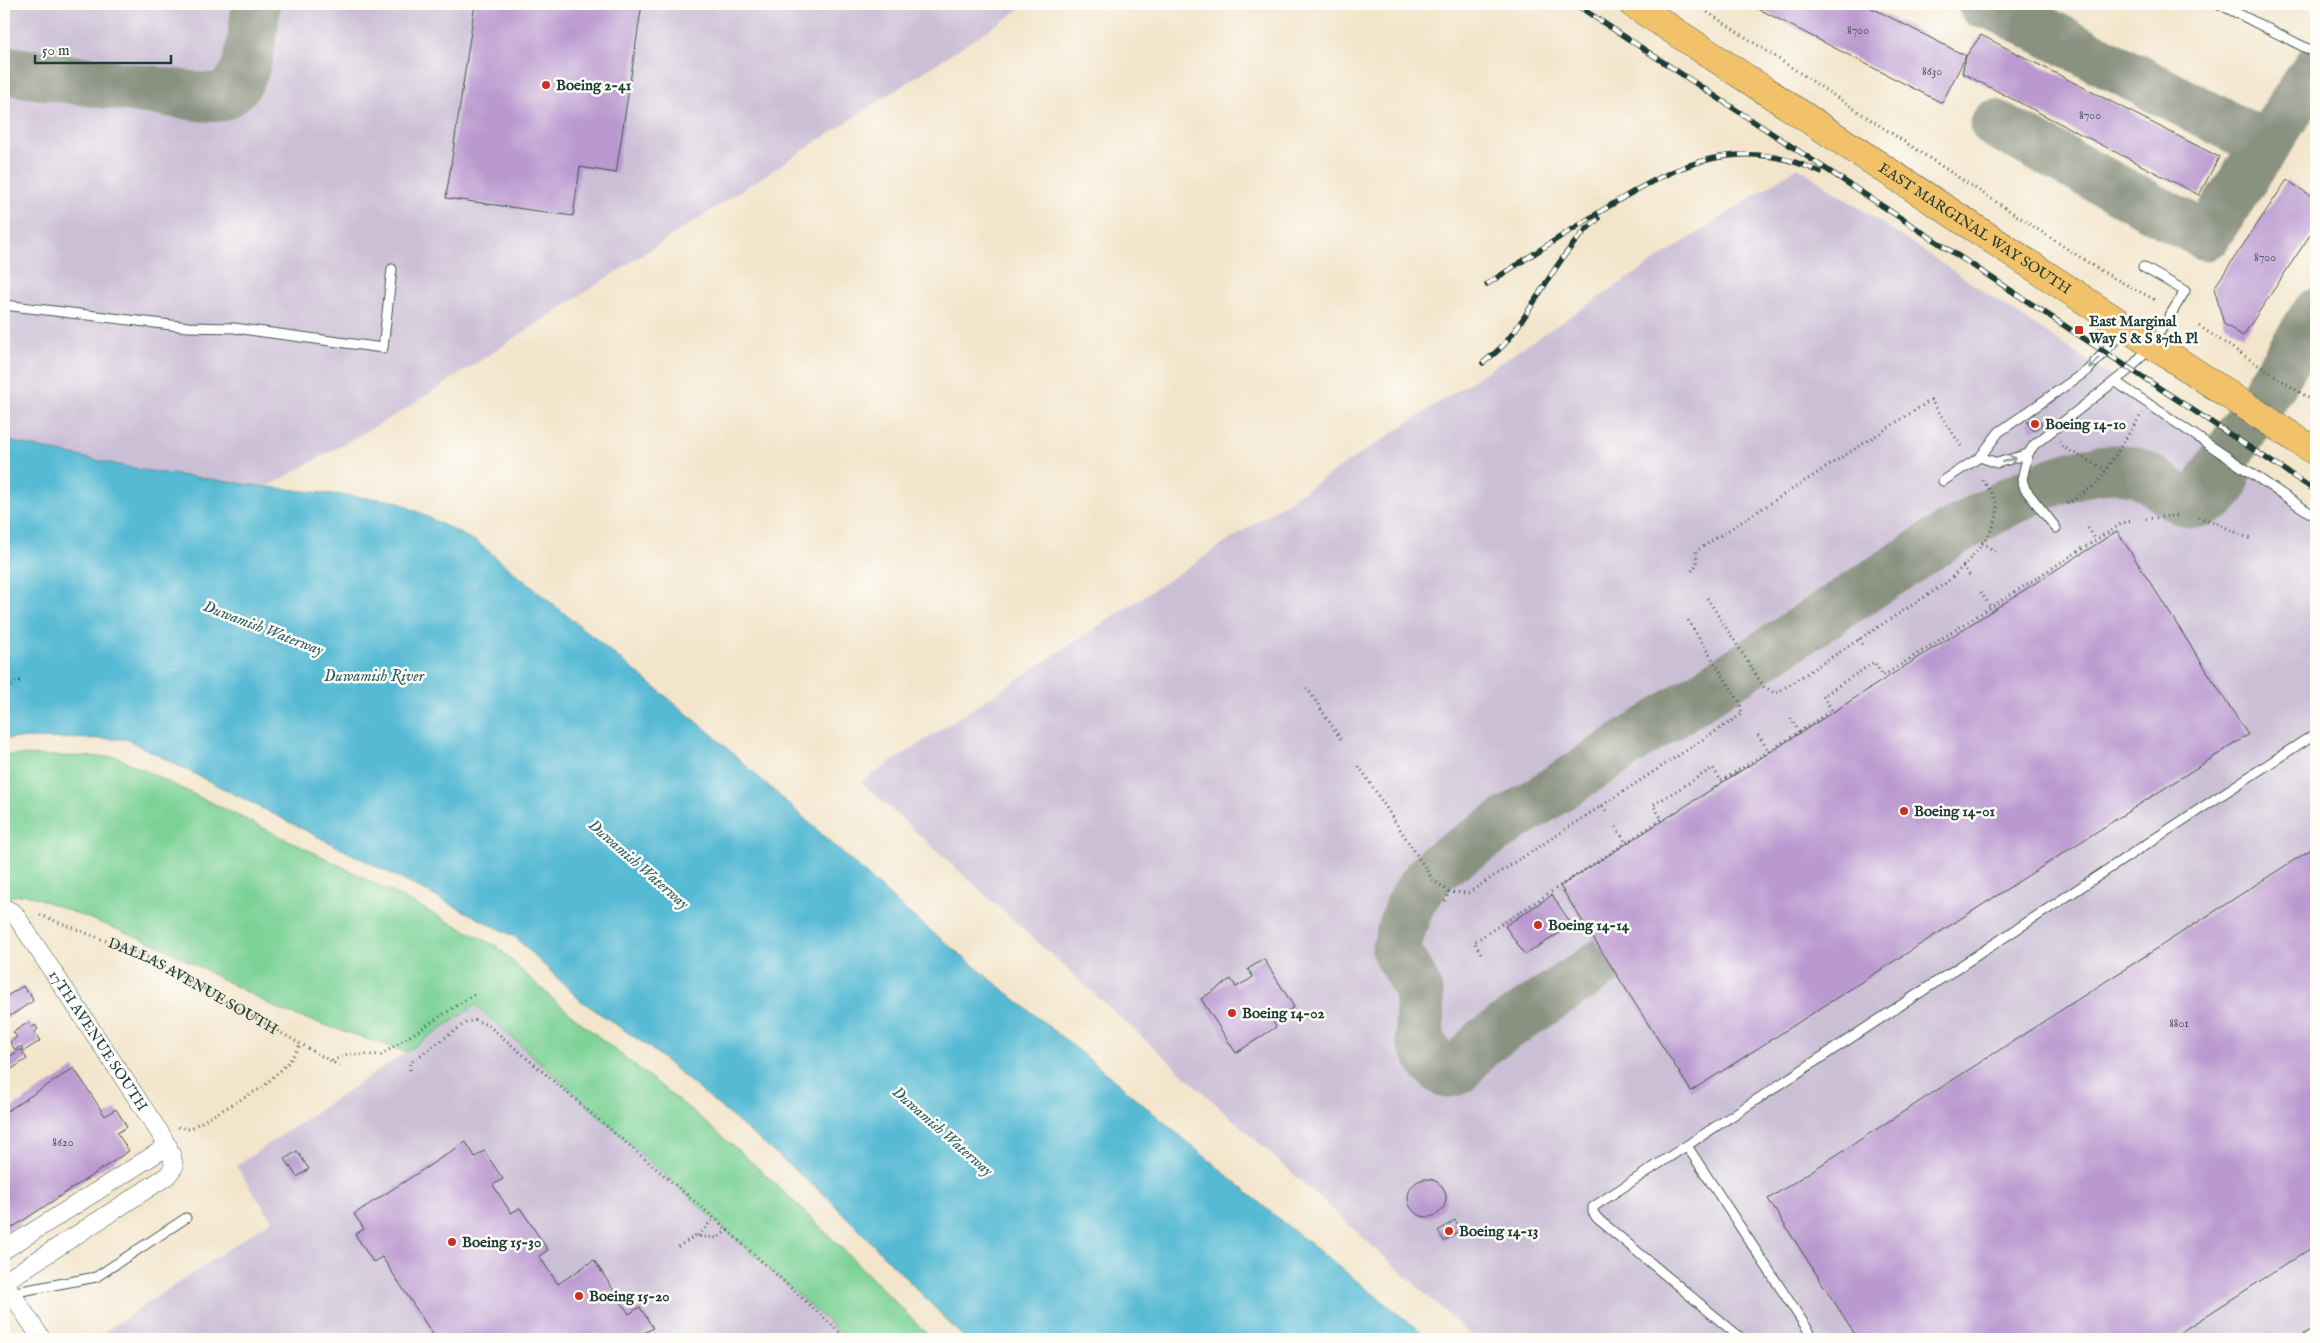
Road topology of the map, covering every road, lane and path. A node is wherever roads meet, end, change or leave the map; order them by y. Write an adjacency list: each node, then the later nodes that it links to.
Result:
1 (1633, 4): 9 (main road, EAST MARGINAL WAY SOUTH)
2 (1696, 4): 7 (path)
3 (2219, 4): 4 (lane)
4 (2316, 53)
5 (2143, 267): 11 (lane)
6 (392, 269): 8 (lane)
7 (2157, 301)
8 (4, 305)
9 (2127, 326): 11 (main road, EAST MARGINAL WAY SOUTH); 19 (lane, one-way to 19)
10 (2199, 326): 14 (path)
11 (2153, 343): 12 (lane); 17 (main road, EAST MARGINAL WAY SOUTH)
12 (2116, 382): 13 (lane); 18 (lane)
13 (2148, 403): 20 (path); 26 (lane)
14 (2316, 403)
15 (2059, 442): 20 (path)
16 (1961, 446): 36 (path)
17 (2316, 452)
18 (2028, 454): 19 (lane, one-way to 18); 29 (lane)
19 (1980, 457): 22 (lane)
20 (2106, 470): 23 (path)
21 (1982, 478): 33 (path)
22 (1943, 482)
23 (2067, 504)
24 (2179, 516): 27 (path)
25 (2198, 517): 31 (path)
26 (2316, 517)
27 (2146, 519)
28 (2130, 521): 32 (path)
29 (2056, 528)
30 (2088, 528): 32 (path)
31 (2250, 539)
32 (2096, 540): 40 (path)
33 (1982, 542): 34 (path); 35 (path)
34 (1998, 548)
35 (1964, 566): 37 (path); 42 (path)
36 (1692, 572)
37 (1971, 577)
38 (1981, 592): 40 (path)
39 (1708, 598): 42 (path)
40 (1991, 608): 48 (path)
41 (1686, 617): 54 (path)
42 (1859, 639): 43 (path)
43 (1863, 646)
44 (24, 681): 46 (path)
45 (1306, 688): 51 (path)
46 (4, 693)
47 (1789, 715): 48 (path)
48 (1799, 732): 52 (path)
49 (2316, 733): 70 (lane)
50 (1758, 735): 52 (path)
51 (1342, 741)
52 (1769, 751): 57 (path)
53 (1359, 766): 58 (path)
54 (1602, 806): 55 (path); 58 (path)
55 (1607, 813)
56 (1616, 827): 57 (path)
57 (1626, 843): 62 (path)
58 (1449, 892): 59 (path)
59 (1445, 900)
60 (6, 908): 69 (street, 17TH AVENUE SOUTH)
61 (40, 915): 64 (path, DALLAS AVENUE SOUTH)
62 (1481, 953)
63 (476, 993): 65 (path)
64 (300, 1045): 65 (path, DALLAS AVENUE SOUTH); 68 (path)
65 (332, 1062): 66 (path, DALLAS AVENUE SOUTH)
66 (341, 1067)
67 (410, 1070): 72 (path)
68 (177, 1127)
69 (168, 1146): 76 (street); 77 (street, 17TH AVENUE SOUTH)
70 (1687, 1146): 81 (lane); 82 (lane)
71 (186, 1218): 77 (lane)
72 (714, 1218): 73 (path); 74 (path)
73 (728, 1230): 74 (path); 80 (path)
74 (698, 1236): 75 (path)
75 (678, 1247)
76 (4, 1250)
77 (6, 1286): 79 (street)
78 (2316, 1333): 83 (lane)
79 (41, 1338)
80 (847, 1339)
81 (1742, 1339)
82 (1814, 1339)
83 (2306, 1339)

